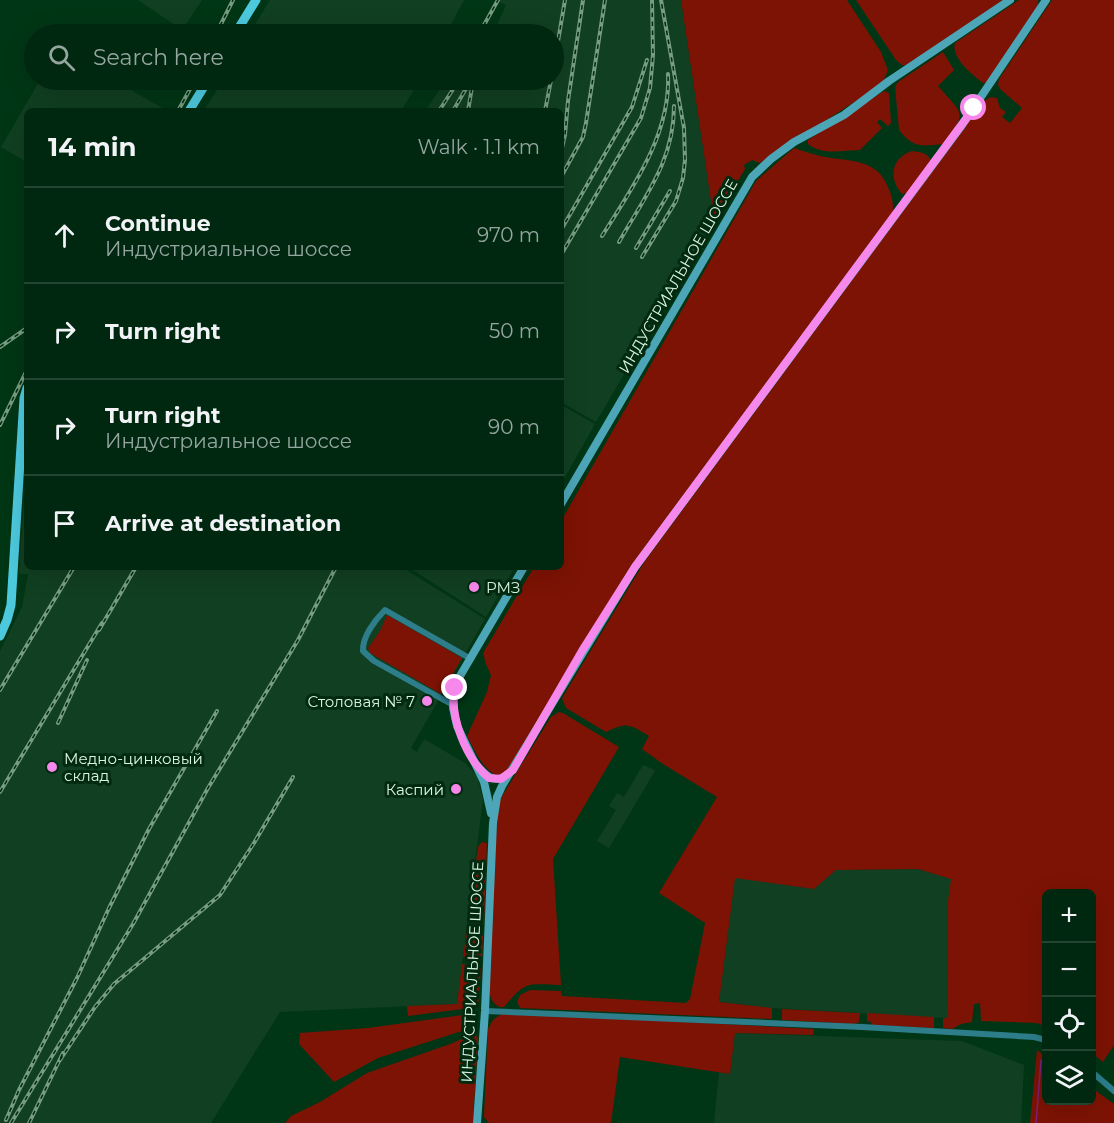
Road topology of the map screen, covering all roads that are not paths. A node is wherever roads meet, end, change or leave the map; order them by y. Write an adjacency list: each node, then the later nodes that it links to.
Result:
1 (256, 0): 5 (main road)
2 (1010, 0): 9 (main road, ИНДУСТРИАЛЬНОЕ ШОССЕ)
3 (1046, 0): 4 (main road, ИНДУСТРИАЛЬНОЕ ШОССЕ)
4 (1040, 4): 15 (main road, ИНДУСТРИАЛЬНОЕ ШОССЕ)
5 (241, 24)
6 (202, 90): 7 (main road)
7 (191, 108)
8 (24, 398): 11 (main road)
9 (564, 499)
10 (523, 570): 12 (main road)
11 (0, 636)
12 (471, 659): 13 (main road); 13 (street)
13 (453, 705): 14 (main road, ИНДУСТРИАЛЬНОЕ ШОССЕ)
14 (472, 758): 15 (main road); 16 (main road, ИНДУСТРИАЛЬНОЕ ШОССЕ)
15 (513, 770): 16 (main road, ИНДУСТРИАЛЬНОЕ ШОССЕ)
16 (493, 823): 17 (main road, ИНДУСТРИАЛЬНОЕ ШОССЕ)
17 (484, 1011): 18 (street); 21 (main road, ИНДУСТРИАЛЬНОЕ ШОССЕ)
18 (1042, 1039)
19 (1096, 1075): 20 (street)
20 (1114, 1091)
21 (477, 1123)

